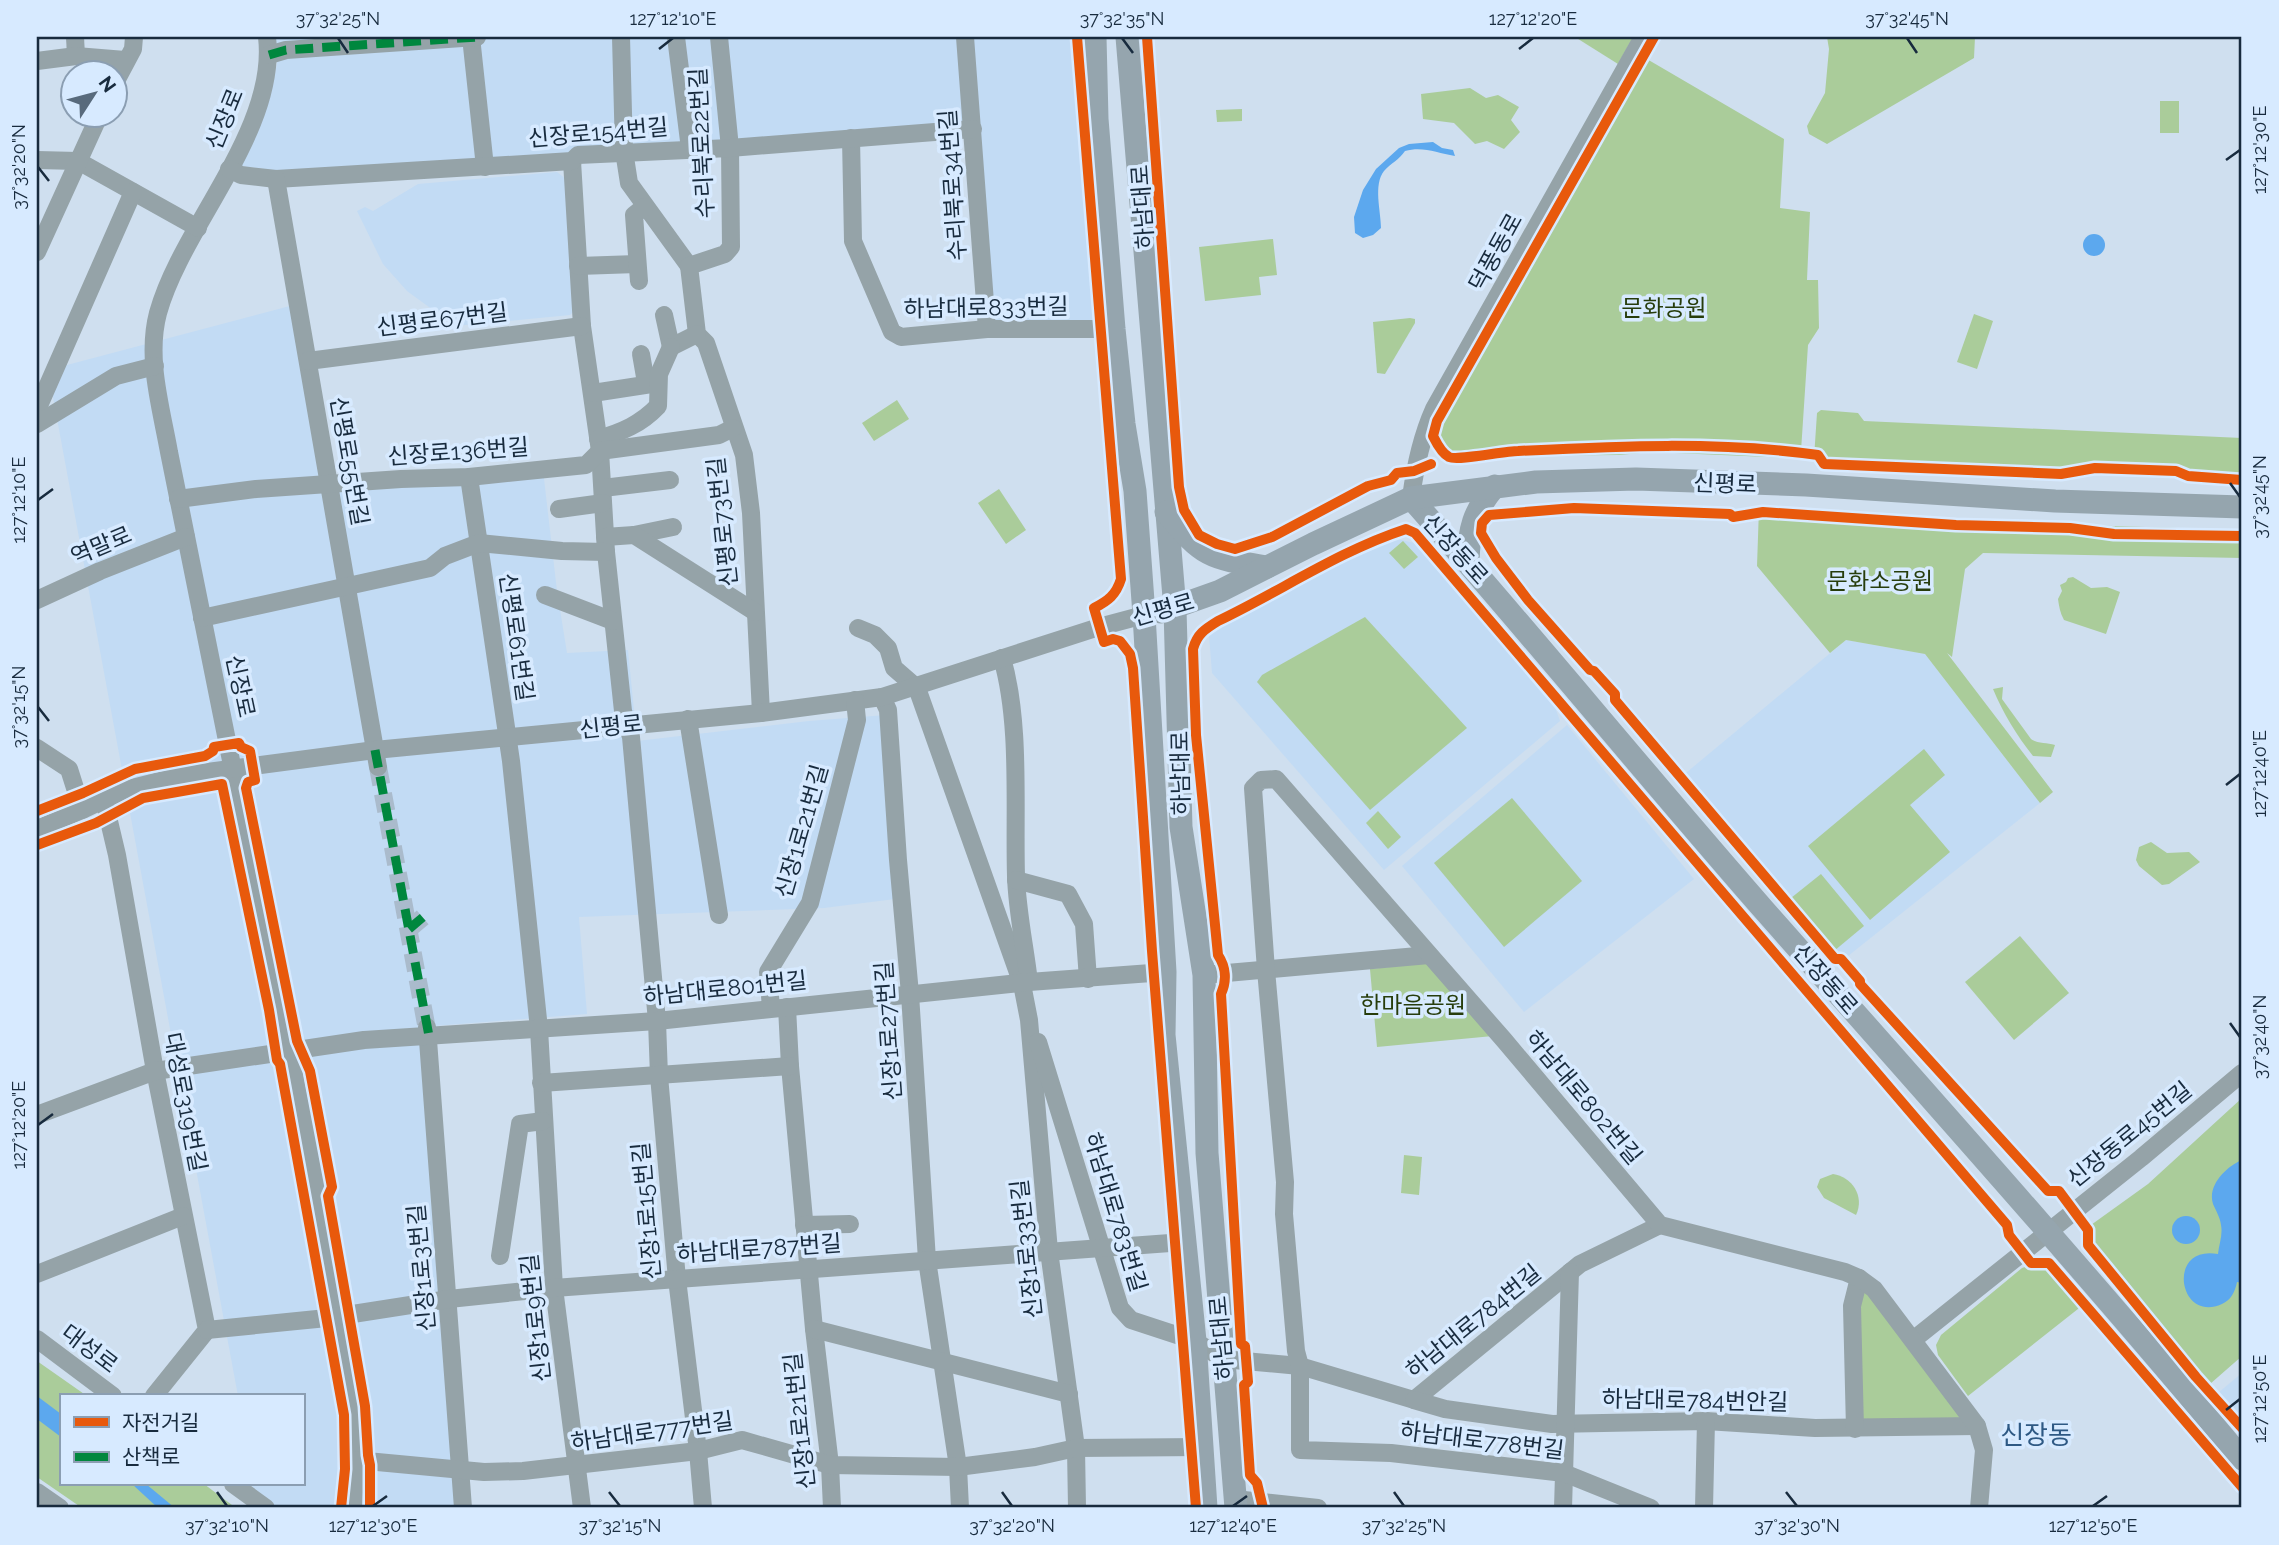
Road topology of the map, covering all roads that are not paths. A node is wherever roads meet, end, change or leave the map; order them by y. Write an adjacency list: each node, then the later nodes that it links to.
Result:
1 (75, 37): 15 (street)
2 (134, 37): 16 (street)
3 (267, 37): 14 (street, 신장로)
4 (471, 37): 5 (street); 13 (street); 27 (street)
5 (477, 37)
6 (621, 37): 23 (street)
7 (676, 37): 22 (street)
8 (719, 37): 21 (street, 수리북로22번길)
9 (965, 37): 18 (street, 수리북로34번길)
10 (1095, 37): 39 (main road, 하남대로)
11 (1127, 37): 60 (main road, 하남대로)
12 (1643, 37): 56 (street, 덕풍동로)
13 (387, 40): 14 (street)
14 (269, 55): 28 (street, 신장로)
15 (76, 56): 16 (street); 17 (street)
16 (125, 60)
17 (37, 61)
18 (973, 129): 20 (street, 신장로154번길); 38 (street, 수리북로34번길)
19 (92, 130): 25 (street)
20 (851, 138): 21 (street, 신장로154번길); 38 (street, 하남대로833번길)
21 (730, 148): 22 (street, 신장로154번길); 35 (street, 수리북로22번길)
22 (690, 149): 23 (street, 신장로154번길)
23 (624, 151): 26 (street, 신장로154번길); 31 (street)
24 (37, 160): 25 (street)
25 (78, 161): 30 (street); 33 (street)
26 (572, 161): 27 (street, 신장로154번길); 34 (street)
27 (485, 167): 29 (street, 신장로154번길)
28 (229, 169): 29 (street, 신장로154번길); 32 (street, 신장로)
29 (276, 179): 43 (street, 신평로55번길)
30 (133, 192): 32 (street); 47 (street)
31 (644, 207): 34 (street); 35 (street)
32 (198, 228): 44 (street, 신장로)
33 (37, 252)
34 (578, 266): 37 (street)
35 (689, 266): 40 (street, 신평로73번길)
36 (664, 315): 41 (street)
37 (582, 326): 43 (street, 신평로67번길); 46 (street)
38 (987, 329): 39 (street, 하남대로833번길)
39 (1114, 330): 73 (main road, 하남대로)
40 (697, 334): 41 (street); 49 (street, 신평로73번길)
41 (671, 347): 45 (street)
42 (641, 354): 45 (street)
43 (308, 361): 53 (street, 신평로55번길)
44 (155, 366): 48 (street); 57 (street, 신장로)
45 (658, 383): 46 (street); 50 (street)
46 (593, 393): 50 (street)
47 (37, 410)
48 (37, 424)
49 (733, 428): 50 (street, 신장로136번길); 72 (street, 신평로73번길)
50 (599, 445): 51 (street, 신장로136번길); 55 (street)
51 (468, 477): 53 (street, 신장로136번길); 64 (street, 신평로61번길)
52 (670, 480): 55 (street)
53 (327, 485): 57 (street, 신장로136번길); 68 (street, 신평로55번길)
54 (1495, 486): 56 (main road, 신평로); 58 (main road, 신평로); 66 (main road)
55 (603, 495): 59 (street); 65 (street)
56 (1411, 498): 66 (main road, 신장동로); 67 (main road, 신평로)
57 (178, 499): 63 (street, 신장로)
58 (2242, 507)
59 (559, 509)
60 (1166, 512): 67 (main road); 71 (main road, 하남대로)
61 (673, 527): 62 (street)
62 (635, 535): 65 (street); 72 (street)
63 (186, 537): 70 (street, 역말로); 74 (street, 신장로)
64 (479, 543): 65 (street, 신평로61번길); 68 (street, 신평로61번길); 84 (street, 신평로61번길)
65 (606, 544): 75 (street)
66 (1468, 562): 117 (main road, 신장동로)
67 (1267, 568): 71 (main road, 신평로)
68 (349, 587): 74 (street); 86 (street, 신평로55번길)
69 (545, 595): 75 (street)
70 (37, 600)
71 (1175, 609): 73 (main road, 신평로); 96 (main road, 하남대로)
72 (755, 612): 81 (street, 신평로73번길)
73 (1144, 615): 77 (street, 신평로); 95 (main road, 하남대로)
74 (202, 618): 87 (street, 신장로)
75 (613, 621): 83 (street)
76 (858, 628): 78 (street)
77 (1002, 658): 78 (street, 신평로); 91 (street, 신장1로33번길)
78 (917, 688): 79 (street, 신평로); 98 (street)
79 (882, 697): 80 (street, 신평로); 99 (street, 신장1로27번길)
80 (855, 700): 81 (street, 신평로); 100 (street, 신장1로21번길)
81 (761, 713): 82 (street, 신평로)
82 (688, 719): 83 (street, 신평로); 92 (street)
83 (625, 724): 84 (street, 신평로); 102 (street, 신장1로15번길)
84 (508, 737): 86 (street, 신평로); 103 (street, 신장1로9번길)
85 (37, 748): 89 (street)
86 (377, 759): 87 (street, 신평로)
87 (233, 769): 88 (street, 신평로); 105 (street, 신장로)
88 (104, 800): 89 (street, 신평로); 107 (street, 대성로319번길)
89 (82, 810): 90 (street, 신평로)
90 (37, 829)
91 (1016, 880): 97 (street); 98 (street, 신장1로33번길)
92 (719, 915)
93 (1429, 955): 94 (street); 94 (street, 하남대로802번길); 116 (street, 하남대로802번길)
94 (1266, 970): 96 (street); 138 (street, 하남대로802번길)
95 (1165, 972): 97 (street, 하남대로801번길); 118 (main road, 하남대로)
96 (1204, 975): 136 (main road, 하남대로)
97 (1088, 979): 98 (street, 하남대로801번길)
98 (1026, 983): 99 (street, 하남대로801번길); 101 (street, 신장1로33번길)
99 (911, 994): 100 (street, 하남대로801번길); 122 (street, 신장1로27번길)
100 (779, 1008): 102 (street, 하남대로801번길); 106 (street, 신장1로21번길)
101 (1029, 1020): 119 (street, 하남대로783번길); 120 (street, 신장1로33번길)
102 (657, 1021): 103 (street, 하남대로801번길); 109 (street, 신장1로15번길)
103 (539, 1029): 104 (street, 하남대로801번길); 110 (street, 신장1로9번길)
104 (428, 1030): 105 (street, 하남대로801번길); 129 (street, 신장1로3번길)
105 (290, 1051): 107 (street, 하남대로801번길); 130 (street, 신장로)
106 (790, 1066): 109 (street); 115 (street, 신장1로21번길)
107 (155, 1070): 111 (street, 하남대로801번길); 113 (street, 대성로319번길)
108 (2242, 1073): 117 (street, 신장동로45번길)
109 (659, 1076): 110 (street); 127 (street, 신장1로15번길)
110 (541, 1083): 112 (street, 신장1로9번길)
111 (37, 1115)
112 (543, 1121): 121 (street, 신장1로9번길); 128 (street, 신장1로9번길)
113 (183, 1216): 125 (street); 132 (street, 대성로319번길)
114 (850, 1224): 115 (street)
115 (804, 1225): 123 (street, 신장1로21번길)
116 (1660, 1225): 124 (street, 하남대로784번길); 126 (street)
117 (2046, 1232): 134 (street); 151 (main road, 신장동로)
118 (1184, 1242): 119 (street, 하남대로787번길); 135 (main road, 하남대로)
119 (1099, 1248): 120 (street, 하남대로787번길); 135 (street, 하남대로783번길)
120 (1049, 1251): 122 (street, 하남대로787번길); 141 (street, 신장1로33번길)
121 (500, 1256)
122 (928, 1260): 123 (street, 하남대로787번길); 137 (street, 신장1로27번길)
123 (810, 1269): 127 (street, 하남대로787번길); 131 (street, 신장1로21번길)
124 (1570, 1272): 142 (street, 하남대로784번길); 144 (street)
125 (37, 1274)
126 (1859, 1278): 134 (street); 146 (street)
127 (677, 1279): 128 (street, 하남대로787번길); 150 (street, 신장1로15번길)
128 (554, 1288): 129 (street, 하남대로787번길); 154 (street, 신장1로9번길)
129 (449, 1299): 130 (street, 하남대로787번길); 156 (street, 신장1로3번길)
130 (339, 1315): 132 (street, 하남대로787번길); 152 (street, 신장로)
131 (814, 1329): 137 (street, 신장1로21번길); 153 (street, 신장1로21번길)
132 (207, 1330): 140 (street)
133 (37, 1339): 139 (street, 대성로)
134 (1913, 1340): 145 (street)
135 (1195, 1341): 136 (street, 하남대로783번길); 147 (main road, 하남대로)
136 (1223, 1359): 138 (street, 하남대로784번길); 160 (main road, 하남대로)
137 (942, 1362): 141 (street); 155 (street, 신장1로27번길)
138 (1300, 1366): 142 (street, 하남대로784번길); 149 (street, 하남대로802번길)
139 (110, 1394)
140 (156, 1394)
141 (1069, 1394): 148 (street, 신장1로33번길)
142 (1414, 1400): 144 (street, 하남대로784번안길)
143 (1706, 1421): 144 (street, 하남대로784번안길); 146 (street, 하남대로784번안길); 174 (street)
144 (1566, 1424): 157 (street)
145 (1977, 1426): 146 (street, 하남대로784번안길); 175 (street)
146 (1855, 1429)
147 (1202, 1447): 148 (street, 하남대로777번길); 170 (main road, 하남대로)
148 (1076, 1448): 155 (street, 하남대로777번길); 169 (street, 신장1로33번길)
149 (1300, 1450): 157 (street, 하남대로778번길)
150 (698, 1451): 153 (street, 하남대로777번길); 154 (street, 하남대로777번길); 166 (street, 신장1로15번길)
151 (2242, 1459)
152 (356, 1460): 156 (street, 하남대로777번길); 163 (street, 신장로)
153 (830, 1465): 155 (street, 하남대로777번길); 167 (street, 신장1로21번길)
154 (578, 1467): 156 (street, 하남대로777번길); 165 (street, 신장1로9번길)
155 (958, 1467): 168 (street, 신장1로27번길)
156 (460, 1470): 164 (street, 신장1로3번길)
157 (1563, 1473): 172 (street); 173 (street, 하남대로778번길)
158 (236, 1486): 162 (street)
159 (37, 1492): 161 (street)
160 (1236, 1504): 171 (street)
161 (60, 1508)
162 (267, 1508)
163 (354, 1508)
164 (463, 1508)
165 (582, 1508)
166 (703, 1508)
167 (832, 1508)
168 (960, 1508)
169 (1077, 1508)
170 (1206, 1508)
171 (1318, 1508)
172 (1563, 1508)
173 (1651, 1508)
174 (1704, 1508)
175 (1979, 1508)

